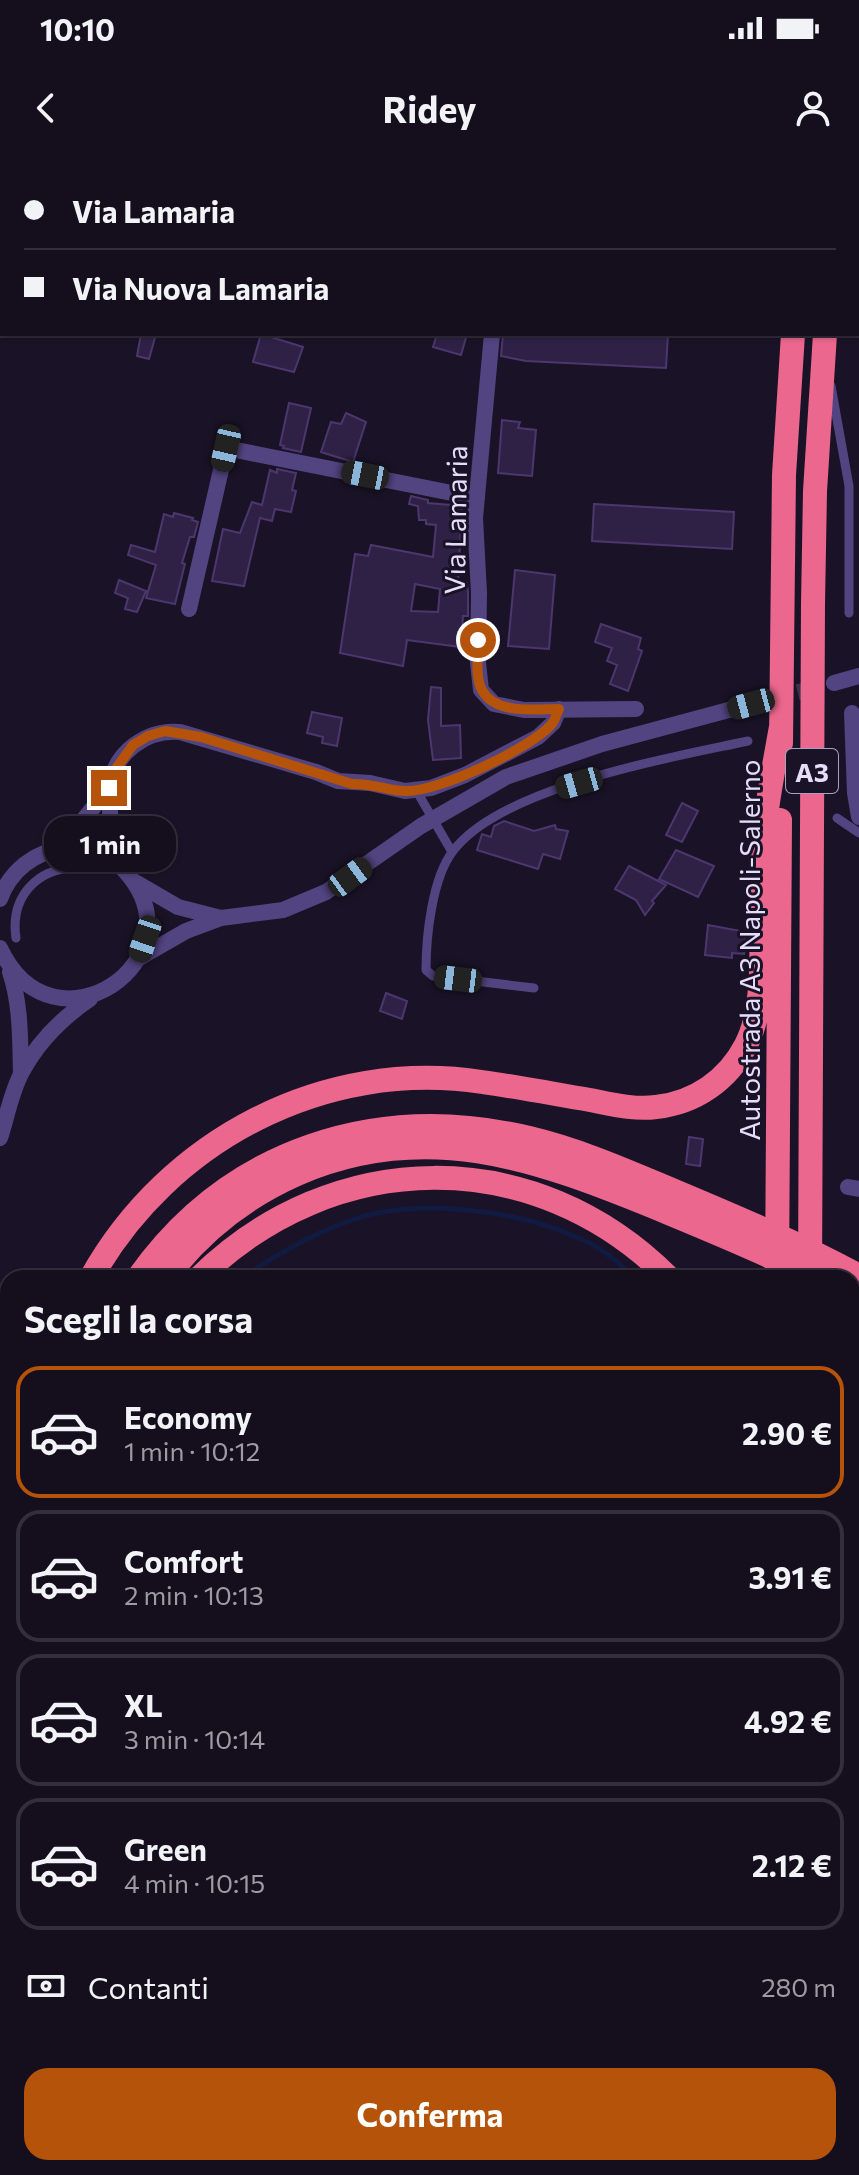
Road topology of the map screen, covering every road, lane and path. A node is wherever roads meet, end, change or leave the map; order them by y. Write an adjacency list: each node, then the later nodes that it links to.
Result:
1 (492, 336): 4 (street, Via Lamaria)
2 (793, 336): 13 (highway, Autostrada A3 Napoli-Salerno / A3)
3 (824, 339): 6 (lane); 41 (highway, A3)
4 (477, 498): 5 (street); 10 (street, Via Lamaria)
5 (189, 609)
6 (849, 613)
7 (859, 676): 8 (street)
8 (834, 683)
9 (751, 704): 26 (street)
10 (559, 709): 11 (street, Via Lamaria); 16 (street)
11 (636, 709)
12 (852, 713): 17 (street)
13 (781, 727): 34 (highway); 39 (highway, Autostrada A3 Napoli-Salerno / A3)
14 (748, 741): 21 (lane)
15 (109, 788): 16 (street); 20 (street); 22 (street)
16 (420, 797): 21 (lane)
17 (859, 817)
18 (837, 818): 19 (lane)
19 (859, 833)
20 (48, 851): 22 (street); 25 (street)
21 (452, 852): 30 (lane)
22 (121, 867): 24 (street)
23 (78, 868): 27 (lane)
24 (134, 882): 26 (street); 29 (street)
25 (0, 899)
26 (221, 918): 29 (street)
27 (16, 938)
28 (4, 956): 31 (street); 32 (street)
29 (139, 958): 31 (street)
30 (534, 988)
31 (94, 996): 32 (street)
32 (21, 1074): 33 (street)
33 (0, 1138)
34 (95, 1270)
35 (145, 1270): 42 (highway)
36 (173, 1270): 40 (highway)
37 (208, 1270): 38 (highway)
38 (661, 1270)
39 (777, 1270)
40 (796, 1270)
41 (812, 1270)
42 (847, 1270)

